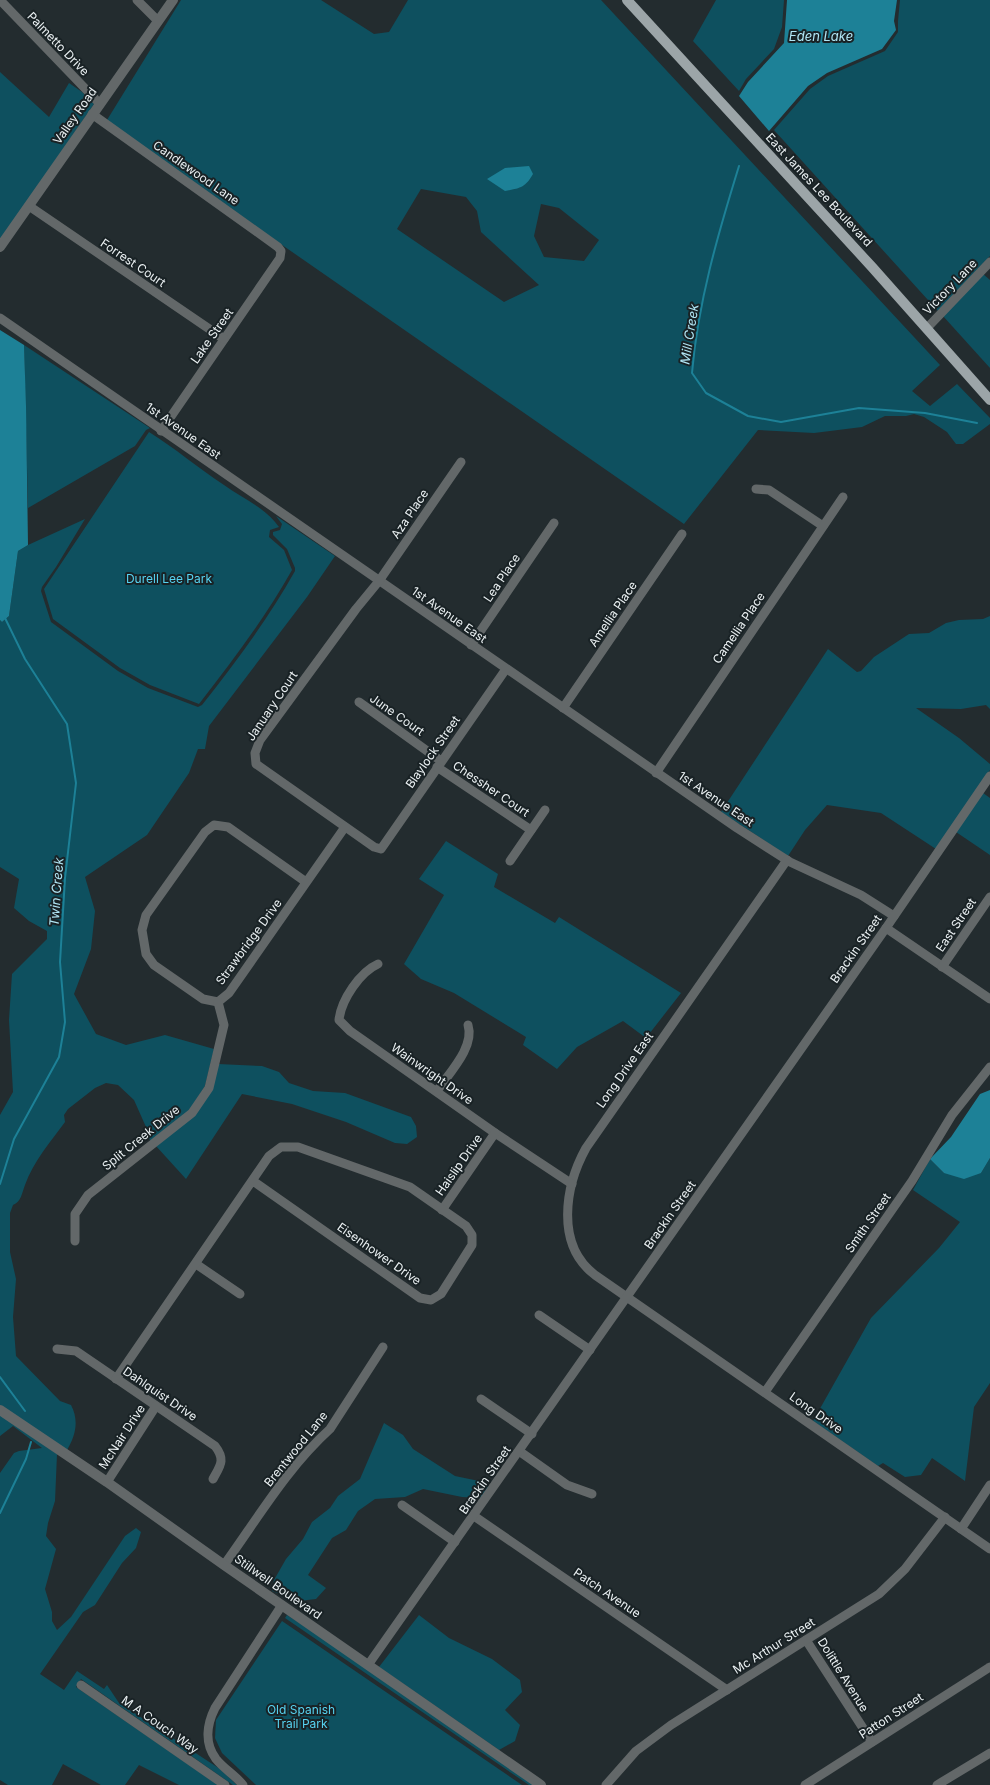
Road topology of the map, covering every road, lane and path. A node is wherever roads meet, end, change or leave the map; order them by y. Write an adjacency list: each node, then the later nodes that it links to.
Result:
1 (0, 0): 6 (street, Palmetto Drive)
2 (137, 0): 5 (street)
3 (173, 0): 5 (street, Valley Road)
4 (627, 0): 13 (main road, East James Lee Boulevard)
5 (158, 21): 6 (street, Valley Road)
6 (100, 104): 7 (street, Valley Road)
7 (92, 114): 8 (street, Valley Road); 10 (street, Candlewood Lane)
8 (29, 206): 9 (street, Valley Road); 14 (street, Forrest Court)
9 (0, 248)
10 (282, 254): 14 (street, Lake Street)
11 (990, 262): 13 (street, Victory Lane)
12 (0, 318): 16 (street, 1st Avenue East)
13 (927, 328): 15 (main road, East James Lee Boulevard)
14 (224, 339): 16 (street, Lake Street)
15 (990, 400)
16 (161, 431): 23 (street, 1st Avenue East)
17 (461, 462): 23 (street, Aza Place)
18 (756, 489): 21 (street)
19 (843, 497): 21 (street, Camellia Place)
20 (554, 523): 24 (street, Lea Place)
21 (823, 526): 29 (street, Camellia Place)
22 (682, 534): 27 (street, Amellia Place)
23 (379, 581): 24 (street, 1st Avenue East); 32 (street, January Court)
24 (471, 645): 25 (street, 1st Avenue East)
25 (506, 669): 27 (street, 1st Avenue East); 28 (street, Blaylock Street)
26 (359, 702): 28 (street, June Court)
27 (563, 708): 29 (street, 1st Avenue East)
28 (439, 764): 33 (street, Chessher Court); 34 (street, Blaylock Street)
29 (656, 772): 35 (street, 1st Avenue East)
30 (990, 776): 39 (street, Brackin Street)
31 (545, 810): 33 (street, Chessher Court)
32 (345, 827): 34 (street, January Court); 37 (street, Strawbridge Drive)
33 (531, 830): 36 (street, Chessher Court)
34 (381, 849)
35 (787, 860): 39 (street, 1st Avenue East); 50 (street, Long Drive East)
36 (510, 861)
37 (306, 882): 44 (street, Strawbridge Drive); 44 (street, Strawbridge Drive)
38 (990, 897): 42 (street, East Street)
39 (894, 916): 40 (street, Brackin Street)
40 (886, 928): 42 (street); 55 (street, Brackin Street)
41 (378, 964): 47 (street, Wainwright Drive)
42 (942, 967): 43 (street)
43 (990, 999)
44 (218, 1002): 52 (street, Split Creek Drive)
45 (468, 1025): 47 (street)
46 (990, 1067): 61 (street, Smith Street)
47 (437, 1091): 48 (street, Wainwright Drive)
48 (495, 1133): 50 (street, Wainwright Drive); 51 (street, Haislip Drive)
49 (252, 1181): 51 (street, Eisenhower Drive); 51 (street, Eisenhower Drive); 53 (street, Eisenhower Drive)
50 (572, 1184): 55 (street, Long Drive East)
51 (442, 1210)
52 (75, 1241)
53 (196, 1264): 54 (street); 60 (street, Eisenhower Drive)
54 (240, 1294)
55 (628, 1297): 59 (street, Brackin Street); 61 (street, Long Drive)
56 (539, 1315): 59 (street)
57 (383, 1347): 77 (street, Brentwood Lane)
58 (57, 1349): 60 (street, Dahlquist Drive)
59 (590, 1350): 65 (street, Brackin Street)
60 (116, 1379): 63 (street, Dahlquist Drive)
61 (765, 1392): 73 (street, Long Drive)
62 (481, 1399): 65 (street)
63 (156, 1406): 67 (street, Dahlquist Drive); 68 (street, McNair Drive)
64 (0, 1410): 68 (street, Stillwell Boulevard)
65 (532, 1434): 66 (street, Brackin Street)
66 (519, 1452): 70 (street); 72 (street, Brackin Street)
67 (213, 1480)
68 (107, 1482): 77 (street, Stillwell Boulevard)
69 (990, 1485): 74 (street)
70 (592, 1494)
71 (402, 1505): 75 (street)
72 (474, 1516): 75 (street, Brackin Street); 83 (street, Patch Avenue)
73 (945, 1517): 74 (street, Long Drive); 79 (street, Mc Arthur Street)
74 (961, 1528): 76 (street, Long Drive)
75 (455, 1542): 80 (street, Brackin Street)
76 (990, 1549)
77 (224, 1565): 78 (street, Stillwell Boulevard)
78 (282, 1605): 80 (street, Stillwell Boulevard); 87 (street)
79 (806, 1640): 83 (street, Mc Arthur Street); 84 (street, Dolittle Avenue)
80 (368, 1665): 88 (street, Stillwell Boulevard)
81 (990, 1667): 84 (street, Patton Street)
82 (81, 1685): 86 (street, M A Couch Way)
83 (727, 1690): 89 (street, Mc Arthur Street)
84 (872, 1742): 90 (street, Patton Street)
85 (990, 1753): 91 (street)
86 (225, 1785)
87 (243, 1785)
88 (541, 1785)
89 (606, 1785)
90 (805, 1785)
91 (937, 1785)

